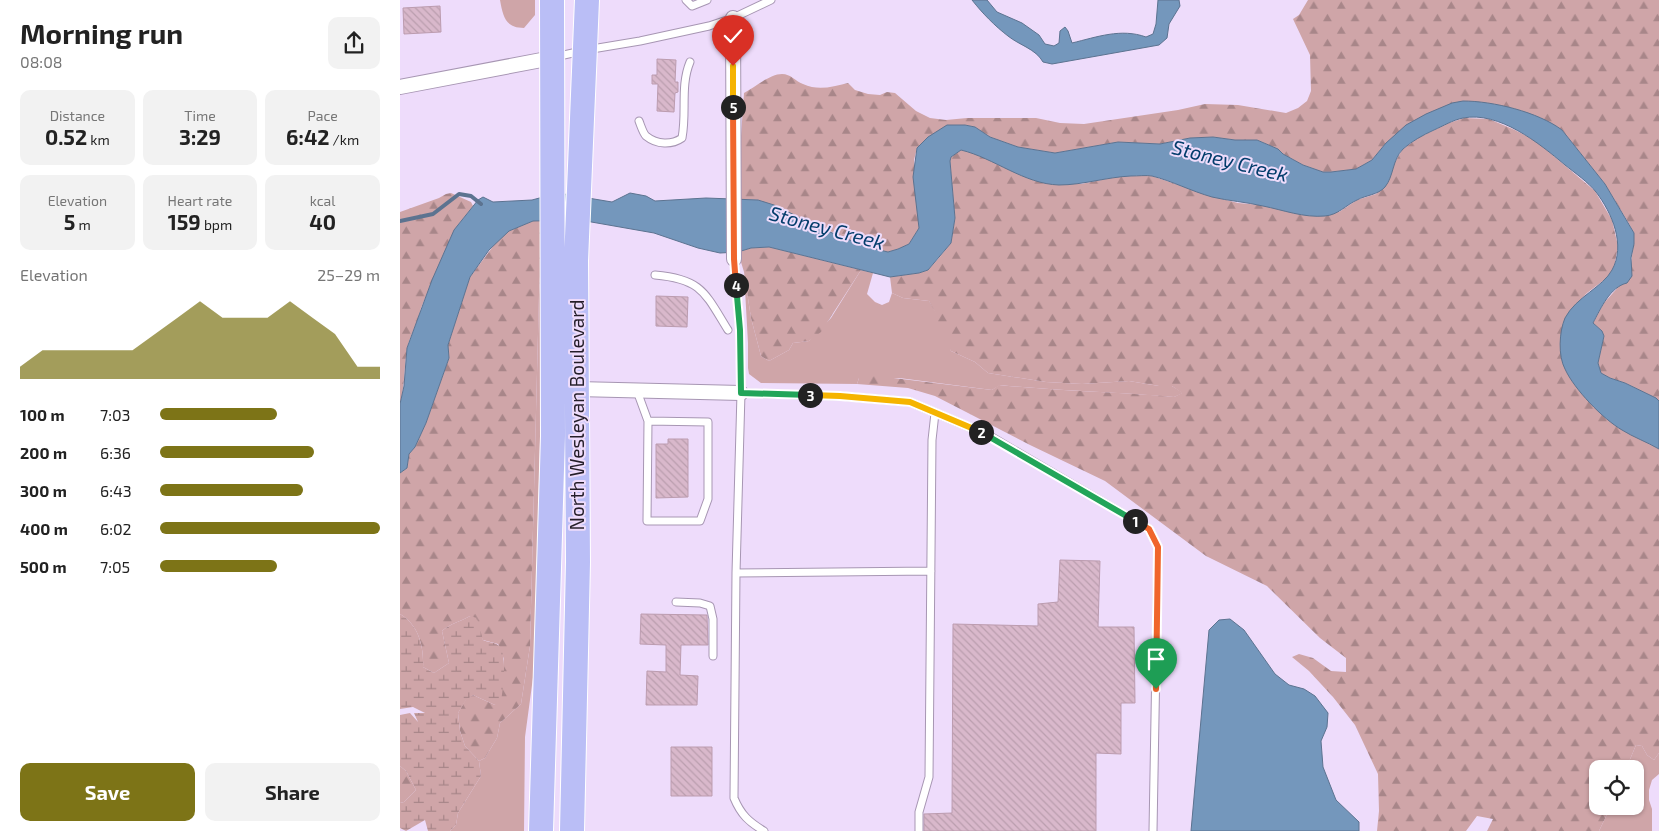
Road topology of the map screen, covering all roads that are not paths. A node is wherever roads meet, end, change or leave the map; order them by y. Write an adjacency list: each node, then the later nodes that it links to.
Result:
1 (552, 0): 8 (highway, North Wesleyan Boulevard)
2 (587, 0): 7 (highway, North Wesleyan Boulevard)
3 (686, 0): 4 (lane)
4 (707, 0)
5 (771, 0): 6 (lane)
6 (733, 18): 7 (lane); 12 (street)
7 (586, 50): 8 (lane); 13 (highway, North Wesleyan Boulevard)
8 (552, 58): 10 (street); 13 (highway, North Wesleyan Boulevard)
9 (690, 62): 11 (lane)
10 (400, 87)
11 (638, 121)
12 (734, 259): 18 (lane)
13 (565, 262): 16 (highway, North Wesleyan Boulevard); 21 (highway, North Wesleyan Boulevard)
14 (654, 275): 15 (lane)
15 (728, 330)
16 (577, 389): 17 (street); 22 (highway, North Wesleyan Boulevard)
17 (637, 391): 18 (street); 20 (lane)
18 (741, 393): 19 (lane); 24 (lane)
19 (935, 413): 23 (lane); 31 (lane)
20 (648, 421): 20 (lane)
21 (550, 561): 22 (highway); 27 (highway, North Wesleyan Boulevard)
22 (578, 562): 28 (highway, North Wesleyan Boulevard)
23 (931, 571): 24 (lane); 30 (lane)
24 (736, 573): 29 (lane)
25 (676, 602): 26 (lane)
26 (713, 656)
27 (542, 831)
28 (572, 831)
29 (764, 831)
30 (919, 831)
31 (1153, 831)

